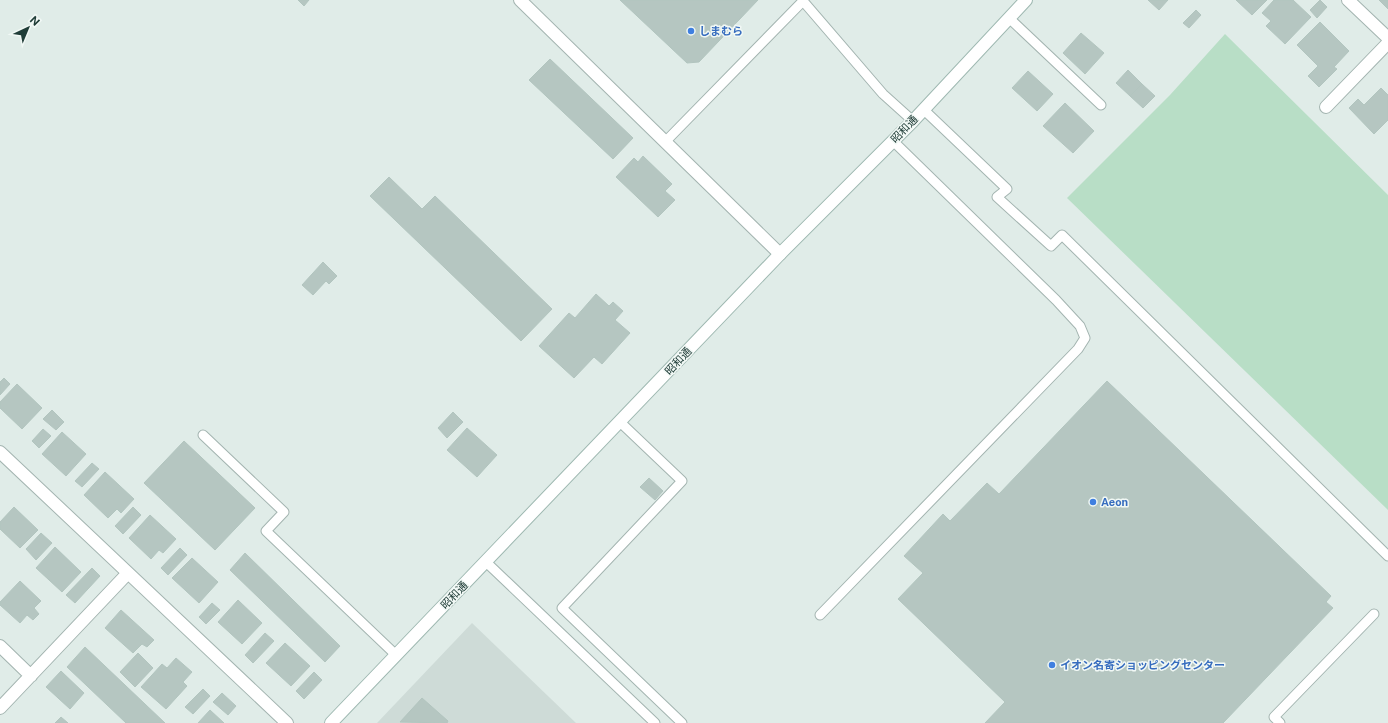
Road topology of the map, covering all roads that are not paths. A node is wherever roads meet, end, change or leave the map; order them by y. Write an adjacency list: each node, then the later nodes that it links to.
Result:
1 (520, 0): 12 (street)
2 (1026, 0): 4 (street, 昭和通)
3 (1348, 0): 5 (street)
4 (1009, 18): 7 (lane); 9 (street, 昭和通)
5 (1388, 38)
6 (1388, 43): 8 (street)
7 (1101, 105)
8 (1326, 107)
9 (923, 110): 10 (street, 昭和通); 17 (lane)
10 (913, 121): 11 (street, 昭和通); 12 (lane)
11 (893, 141): 13 (street, 昭和通); 21 (lane)
12 (666, 142): 13 (street)
13 (780, 254): 14 (street, 昭和通)
14 (620, 422): 18 (street, 昭和通); 29 (lane)
15 (203, 435): 23 (lane)
16 (0, 452): 19 (street)
17 (1388, 556)
18 (486, 562): 23 (street, 昭和通); 28 (lane)
19 (128, 573): 24 (street); 26 (street)
20 (1374, 614): 30 (lane)
21 (820, 615)
22 (0, 646): 24 (street)
23 (396, 655): 27 (street, 昭和通)
24 (31, 676): 25 (street)
25 (0, 708)
26 (288, 723)
27 (331, 723)
28 (655, 723)
29 (682, 723)
30 (1280, 723)

